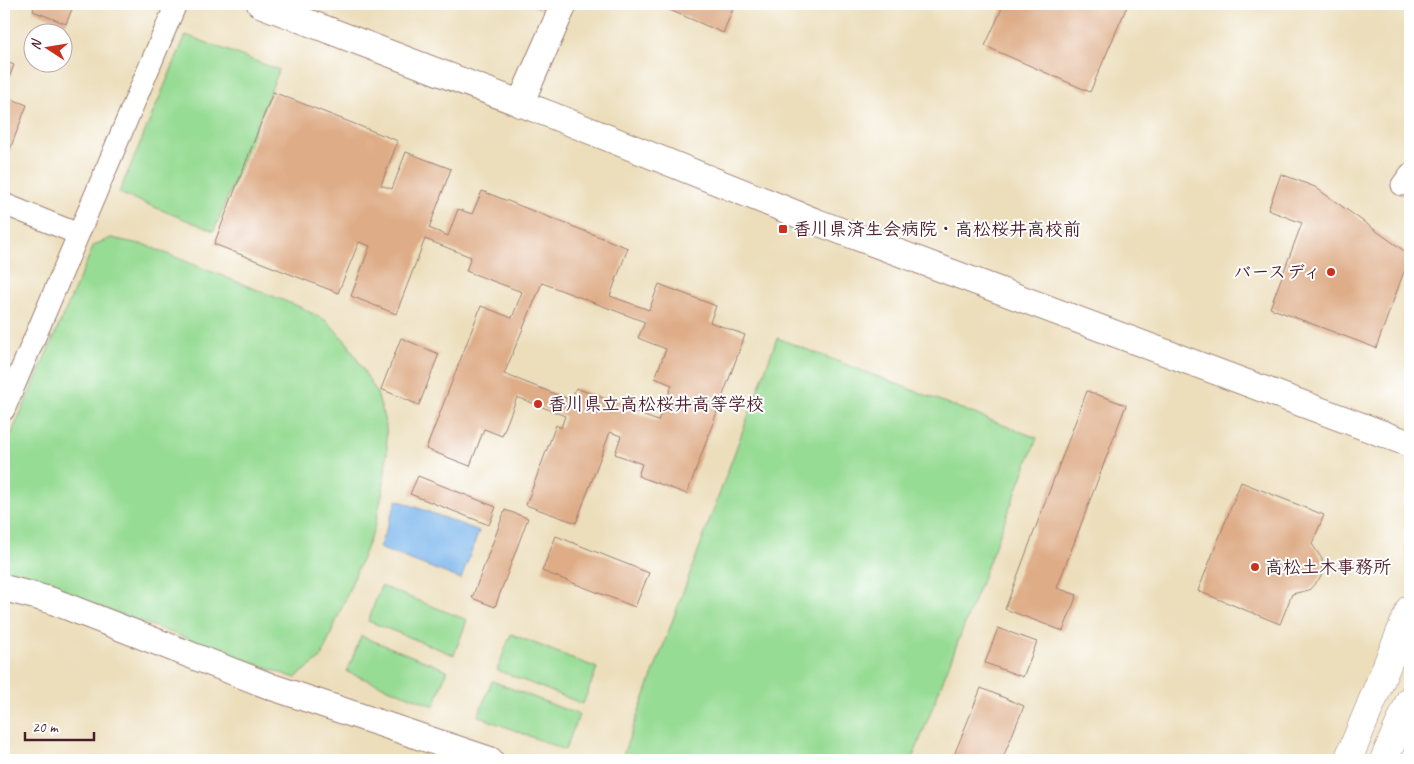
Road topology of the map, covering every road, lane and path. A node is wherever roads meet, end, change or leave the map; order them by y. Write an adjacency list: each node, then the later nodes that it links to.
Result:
1 (176, 4): 6 (street)
2 (260, 4): 4 (street)
3 (564, 4): 4 (street)
4 (520, 104): 8 (street)
5 (4, 204): 6 (street)
6 (78, 234): 7 (street)
7 (4, 410)
8 (1410, 444)
9 (4, 588): 14 (street)
10 (1410, 609): 12 (main road)
11 (1410, 700): 13 (main road)
12 (1366, 715): 13 (main road); 15 (main road)
13 (1397, 729): 16 (main road)
14 (490, 760)
15 (1348, 760)
16 (1384, 760)

